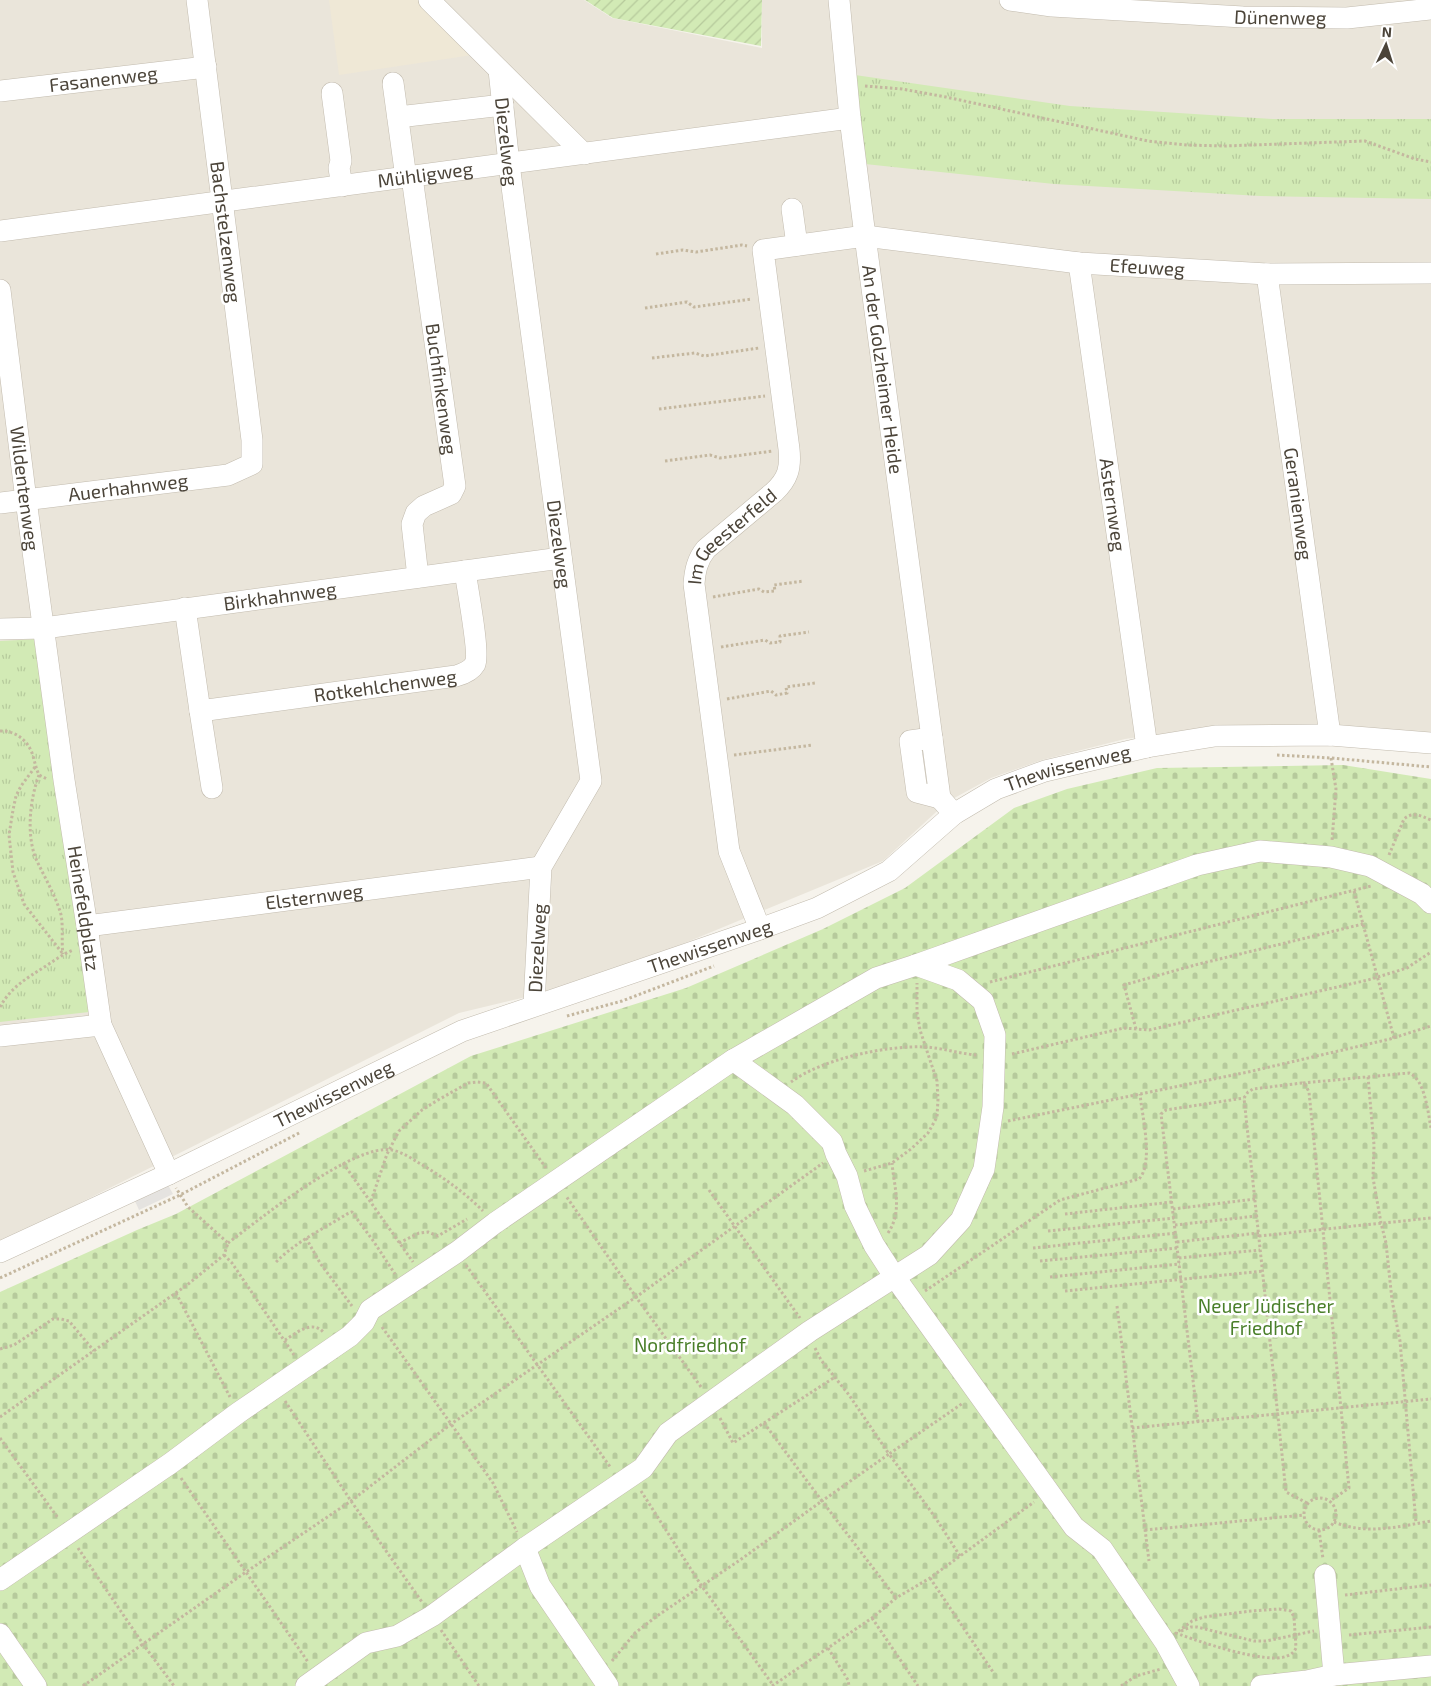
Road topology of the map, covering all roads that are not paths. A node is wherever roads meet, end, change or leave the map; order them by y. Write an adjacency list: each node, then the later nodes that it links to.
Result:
1 (197, 0): 8 (street, Bachstelzenweg)
2 (429, 0): 9 (street, Diezelweg)
3 (839, 0): 15 (street, An der Golzheimer Heide)
4 (1010, 0): 5 (street, Dünenweg)
5 (1052, 3): 6 (street, Dünenweg)
6 (1242, 8): 7 (street, Dünenweg)
7 (1431, 9)
8 (206, 67): 11 (street, Fasanenweg); 20 (street, Bachstelzenweg)
9 (499, 70): 13 (street, Diezelweg); 16 (street, Diezelweg)
10 (393, 83): 14 (street, Buchfinkenweg)
11 (0, 91)
12 (332, 93): 19 (street)
13 (503, 105): 14 (street); 17 (street, Diezelweg)
14 (398, 117): 18 (street, Buchfinkenweg)
15 (850, 118): 16 (street, Mühligweg); 23 (street, An der Golzheimer Heide)
16 (584, 154): 17 (street, Mühligweg)
17 (509, 164): 18 (street, Mühligweg); 32 (street, Diezelweg)
18 (409, 178): 19 (street, Mühligweg); 34 (street, Buchfinkenweg)
19 (342, 186): 20 (street, Mühligweg)
20 (222, 202): 22 (street, Mühligweg); 29 (street, Bachstelzenweg)
21 (792, 209): 24 (street)
22 (0, 231)
23 (865, 236): 24 (street); 25 (street, Efeuweg); 43 (street, An der Golzheimer Heide)
24 (797, 245): 46 (street, Im Geesterfeld)
25 (1079, 263): 27 (street, Efeuweg); 41 (street, Asternweg)
26 (1431, 272): 27 (street, Efeuweg)
27 (1267, 274): 39 (street, Geranienweg)
28 (0, 290): 30 (street, Wildentenweg)
29 (252, 464): 30 (street, Auerhahnweg)
30 (26, 500): 31 (street, Auerhahnweg); 36 (street, Wildentenweg)
31 (0, 503)
32 (561, 558): 33 (street, Birkhahnweg); 44 (street, Diezelweg)
33 (465, 571): 34 (street, Birkhahnweg); 38 (street, Rotkehlchenweg)
34 (418, 577): 35 (street, Birkhahnweg)
35 (185, 608): 36 (street, Birkhahnweg); 38 (street)
36 (44, 628): 37 (street, Birkhahnweg); 47 (street, Heinefeldplatz)
37 (0, 629)
38 (200, 711): 42 (street)
39 (1330, 735): 40 (street, Thewissenweg); 41 (street, Thewissenweg)
40 (1431, 743)
41 (1146, 747): 43 (street, Thewissenweg)
42 (212, 788)
43 (947, 806): 46 (street, Thewissenweg)
44 (541, 867): 47 (street, Elsternweg); 49 (street, Diezelweg)
45 (1431, 903): 48 (street)
46 (760, 930): 49 (street, Thewissenweg)
47 (89, 937): 50 (street, Heinefeldplatz)
48 (916, 965): 52 (street); 55 (street)
49 (534, 1005): 53 (street, Thewissenweg)
50 (101, 1025): 51 (street); 53 (street, Heinefeldplatz)
51 (0, 1036)
52 (733, 1060): 55 (street); 58 (street)
53 (169, 1174): 54 (street, Thewissenweg)
54 (0, 1252)
55 (894, 1276): 56 (street); 66 (street)
56 (524, 1548): 62 (street); 63 (street)
57 (1325, 1575): 61 (street)
58 (0, 1580)
59 (0, 1634): 65 (street)
60 (1431, 1666): 61 (street)
61 (1334, 1675): 64 (street)
62 (604, 1680)
63 (312, 1682)
64 (1307, 1683): 67 (street)
65 (36, 1686)
66 (1189, 1686)
67 (1261, 1686)

